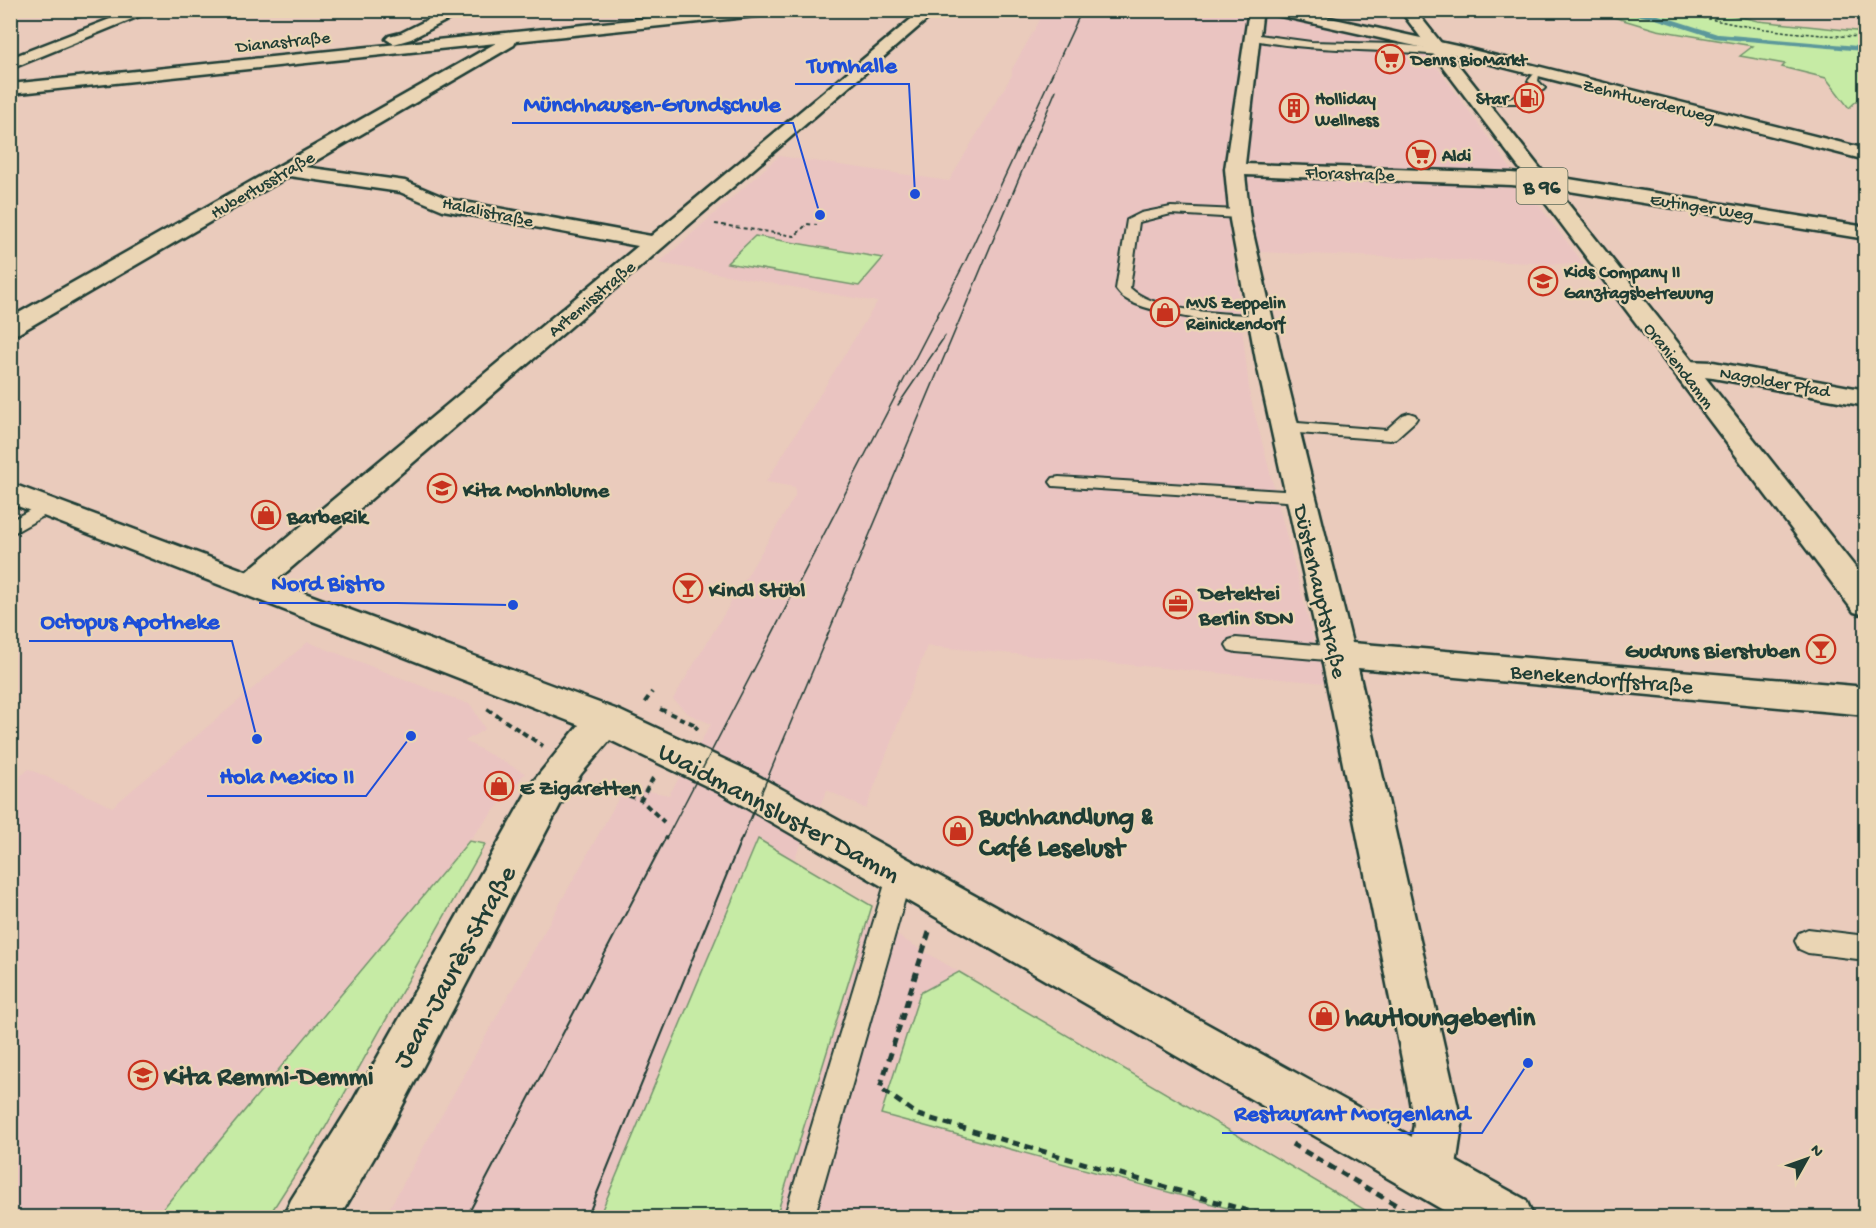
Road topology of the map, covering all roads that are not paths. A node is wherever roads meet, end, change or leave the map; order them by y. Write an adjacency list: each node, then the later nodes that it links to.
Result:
1 (147, 10): 14 (street)
2 (459, 10): 8 (street)
3 (775, 10): 10 (street, Dianastraße)
4 (931, 10): 22 (street, Artemisstraße)
5 (1262, 10): 9 (street, Düsterhauptstraße)
6 (1272, 10): 12 (street)
7 (1407, 10): 12 (street, Oraniendamm / B 96)
8 (406, 36): 11 (street); 13 (street)
9 (1252, 37): 12 (lane); 17 (street, Düsterhauptstraße)
10 (509, 38): 11 (street, Dianastraße); 18 (street, Hubertusstraße)
11 (420, 47): 13 (street, Dianastraße)
12 (1436, 48): 16 (street, Zehntwerderweg); 19 (street, Oraniendamm / B 96)
13 (379, 51): 15 (street, Dianastraße)
14 (10, 64)
15 (10, 89)
16 (1865, 154)
17 (1235, 169): 19 (street, Florastraße); 20 (street, Düsterhauptstraße)
18 (286, 170): 22 (street, Halalistraße); 24 (street, Hubertusstraße)
19 (1538, 182): 21 (street, Eutinger Weg); 25 (street, Oraniendamm / B 96)
20 (1239, 214): 23 (street, Düsterhauptstraße); 23 (lane)
21 (1866, 233)
22 (656, 243): 34 (street, Artemisstraße)
23 (1261, 320): 28 (street, Düsterhauptstraße)
24 (10, 328)
25 (1684, 369): 26 (street, Nagolder Pfad); 35 (street, Oraniendamm / B 96)
26 (1866, 398)
27 (1408, 418): 28 (lane)
28 (1285, 427): 31 (street, Düsterhauptstraße)
29 (1059, 482): 31 (lane)
30 (10, 492): 32 (street, Waidmannsluster Damm)
31 (1300, 497): 37 (street, Düsterhauptstraße)
32 (48, 506): 33 (lane); 34 (street, Waidmannsluster Damm)
33 (10, 529)
34 (251, 585): 39 (street, Waidmannsluster Damm)
35 (1866, 604)
36 (1236, 645): 37 (lane)
37 (1338, 654): 38 (street, Benekendorffstraße); 43 (street, Düsterhauptstraße)
38 (1866, 700)
39 (605, 720): 40 (street, Waidmannsluster Damm); 45 (street, Jean-Jaurès-Straße)
40 (900, 874): 43 (street, Waidmannsluster Damm); 46 (lane)
41 (1808, 941): 42 (lane)
42 (1866, 948)
43 (1430, 1173): 44 (street, Waidmannsluster Damm)
44 (1500, 1215)
45 (309, 1218)
46 (799, 1218)

